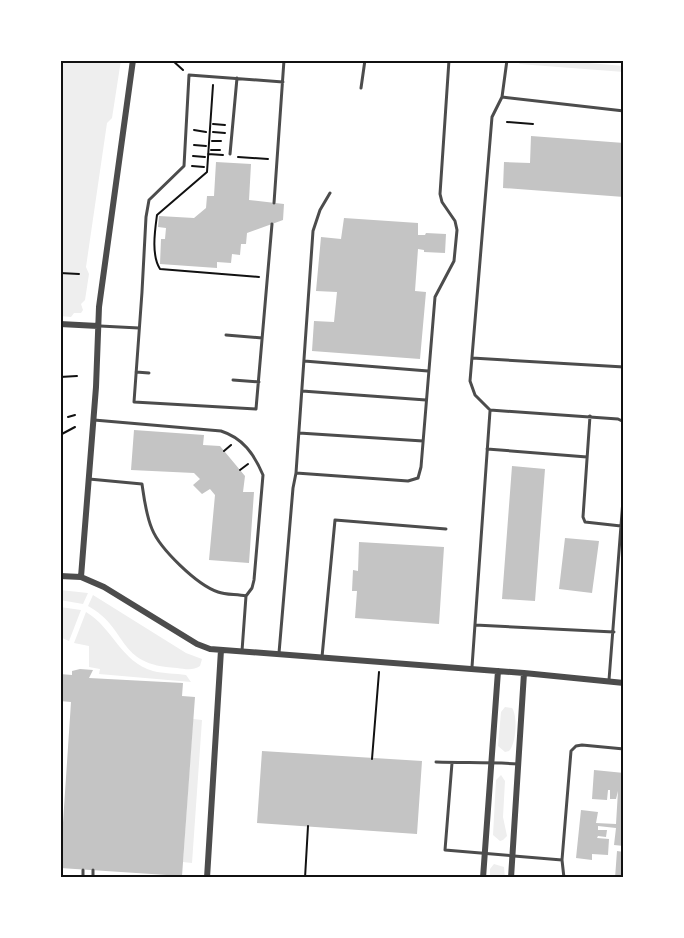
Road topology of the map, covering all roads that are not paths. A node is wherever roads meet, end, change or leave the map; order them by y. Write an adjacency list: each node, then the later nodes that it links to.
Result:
1 (133, 60): 16 (street)
2 (284, 60): 7 (lane)
3 (365, 60): 8 (lane)
4 (449, 60): 23 (lane)
5 (507, 60): 9 (lane)
6 (237, 78): 7 (lane); 11 (lane); 17 (lane)
7 (283, 82): 13 (lane)
8 (361, 88)
9 (502, 98): 10 (lane); 20 (lane)
10 (624, 111)
11 (230, 154)
12 (330, 193): 21 (lane)
13 (274, 203)
14 (272, 224): 19 (lane)
15 (60, 324): 16 (street)
16 (98, 326): 17 (lane); 32 (street)
17 (139, 328): 24 (lane)
18 (226, 335): 19 (lane)
19 (262, 338): 27 (lane)
20 (472, 358): 22 (lane); 30 (lane)
21 (304, 361): 23 (lane); 28 (lane)
22 (624, 367)
23 (428, 371): 29 (lane)
24 (136, 372): 25 (lane); 27 (lane)
25 (149, 373)
26 (233, 380): 27 (lane)
27 (259, 382)
28 (302, 391): 29 (lane); 34 (lane)
29 (426, 400): 35 (lane)
30 (490, 410): 31 (lane); 36 (lane)
31 (590, 417): 33 (lane); 37 (lane)
32 (94, 420): 39 (street); 45 (lane)
33 (624, 422)
34 (299, 433): 35 (lane); 38 (lane)
35 (423, 441): 38 (lane)
36 (487, 449): 37 (lane); 46 (lane)
37 (587, 457): 41 (lane)
38 (296, 473): 50 (lane)
39 (88, 479): 44 (street); 45 (lane)
40 (624, 487): 41 (lane)
41 (621, 526): 47 (lane)
42 (446, 529): 51 (lane)
43 (60, 576): 44 (street)
44 (81, 577): 48 (street)
45 (246, 596): 49 (lane)
46 (475, 625): 47 (lane); 52 (lane)
47 (614, 632): 55 (lane)
48 (221, 650): 49 (street); 69 (street)
49 (242, 652): 50 (street)
50 (279, 655): 51 (street)
51 (322, 658): 52 (street)
52 (472, 669): 53 (street)
53 (498, 671): 54 (street); 59 (street)
54 (524, 673): 55 (street); 61 (street)
55 (609, 682): 56 (street)
56 (624, 684)
57 (624, 749): 64 (lane)
58 (436, 762): 60 (lane)
59 (491, 762): 60 (lane); 61 (lane); 62 (street)
60 (452, 763): 62 (lane)
61 (518, 764): 63 (street)
62 (485, 852): 63 (lane); 70 (street)
63 (512, 855): 64 (lane); 71 (street)
64 (562, 860): 72 (lane)
65 (83, 870): 67 (lane)
66 (93, 870): 68 (lane)
67 (84, 878)
68 (93, 878)
69 (207, 878)
70 (483, 878)
71 (511, 878)
72 (564, 878)

